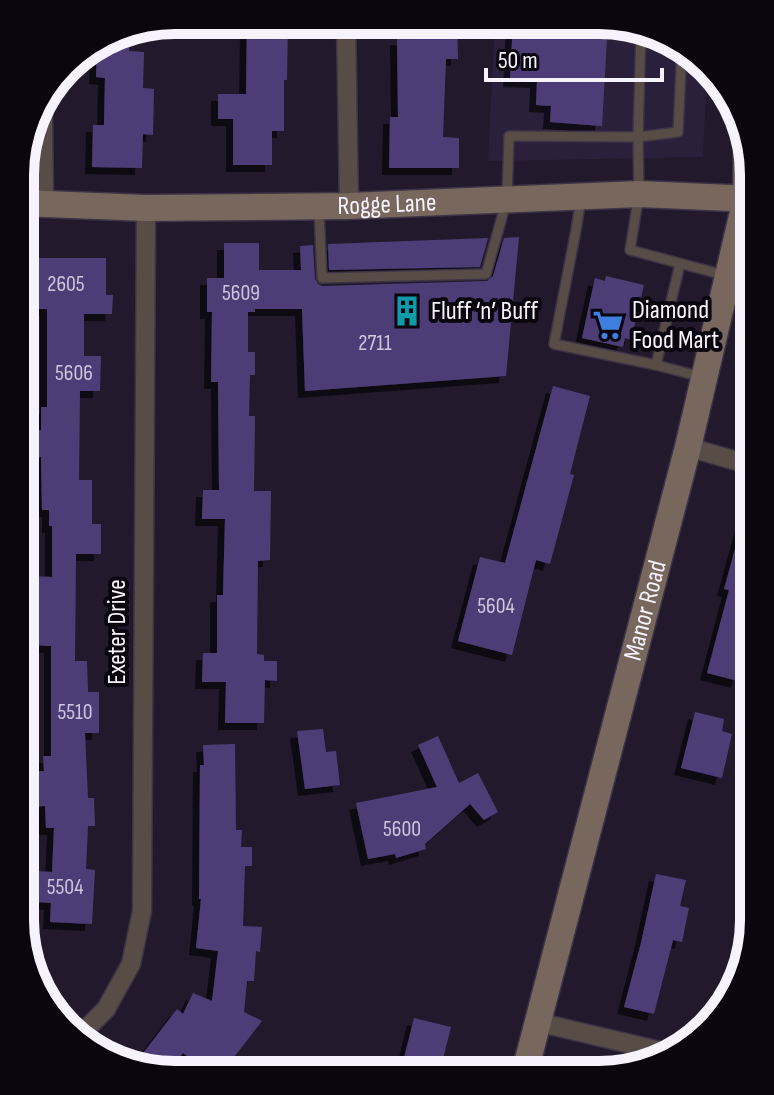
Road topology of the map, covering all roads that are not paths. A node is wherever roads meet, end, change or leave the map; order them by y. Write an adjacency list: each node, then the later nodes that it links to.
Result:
1 (346, 34): 13 (street)
2 (641, 41): 5 (lane)
3 (681, 61): 5 (lane)
4 (41, 129): 6 (street)
5 (638, 137): 7 (lane); 9 (lane)
6 (34, 194)
7 (639, 194): 8 (main road, Rogge Lane); 10 (main road, Rogge Lane); 16 (lane)
8 (581, 197): 9 (main road, Rogge Lane); 18 (lane)
9 (507, 199): 12 (lane); 13 (main road, Rogge Lane)
10 (740, 199)
11 (34, 203): 14 (main road, Rogge Lane)
12 (319, 206): 13 (main road, Rogge Lane); 14 (main road, Rogge Lane)
13 (349, 206)
14 (146, 208): 23 (street, Exeter Drive)
15 (740, 234): 17 (main road, Manor Road)
16 (680, 264): 17 (lane); 18 (lane)
17 (728, 276): 19 (main road, Manor Road)
18 (656, 365): 19 (lane)
19 (704, 377): 20 (main road, Manor Road)
20 (688, 447): 21 (street); 22 (main road, Manor Road)
21 (740, 462)
22 (537, 1022): 24 (street); 25 (main road, Manor Road)
23 (86, 1029)
24 (654, 1049)
25 (527, 1061)

